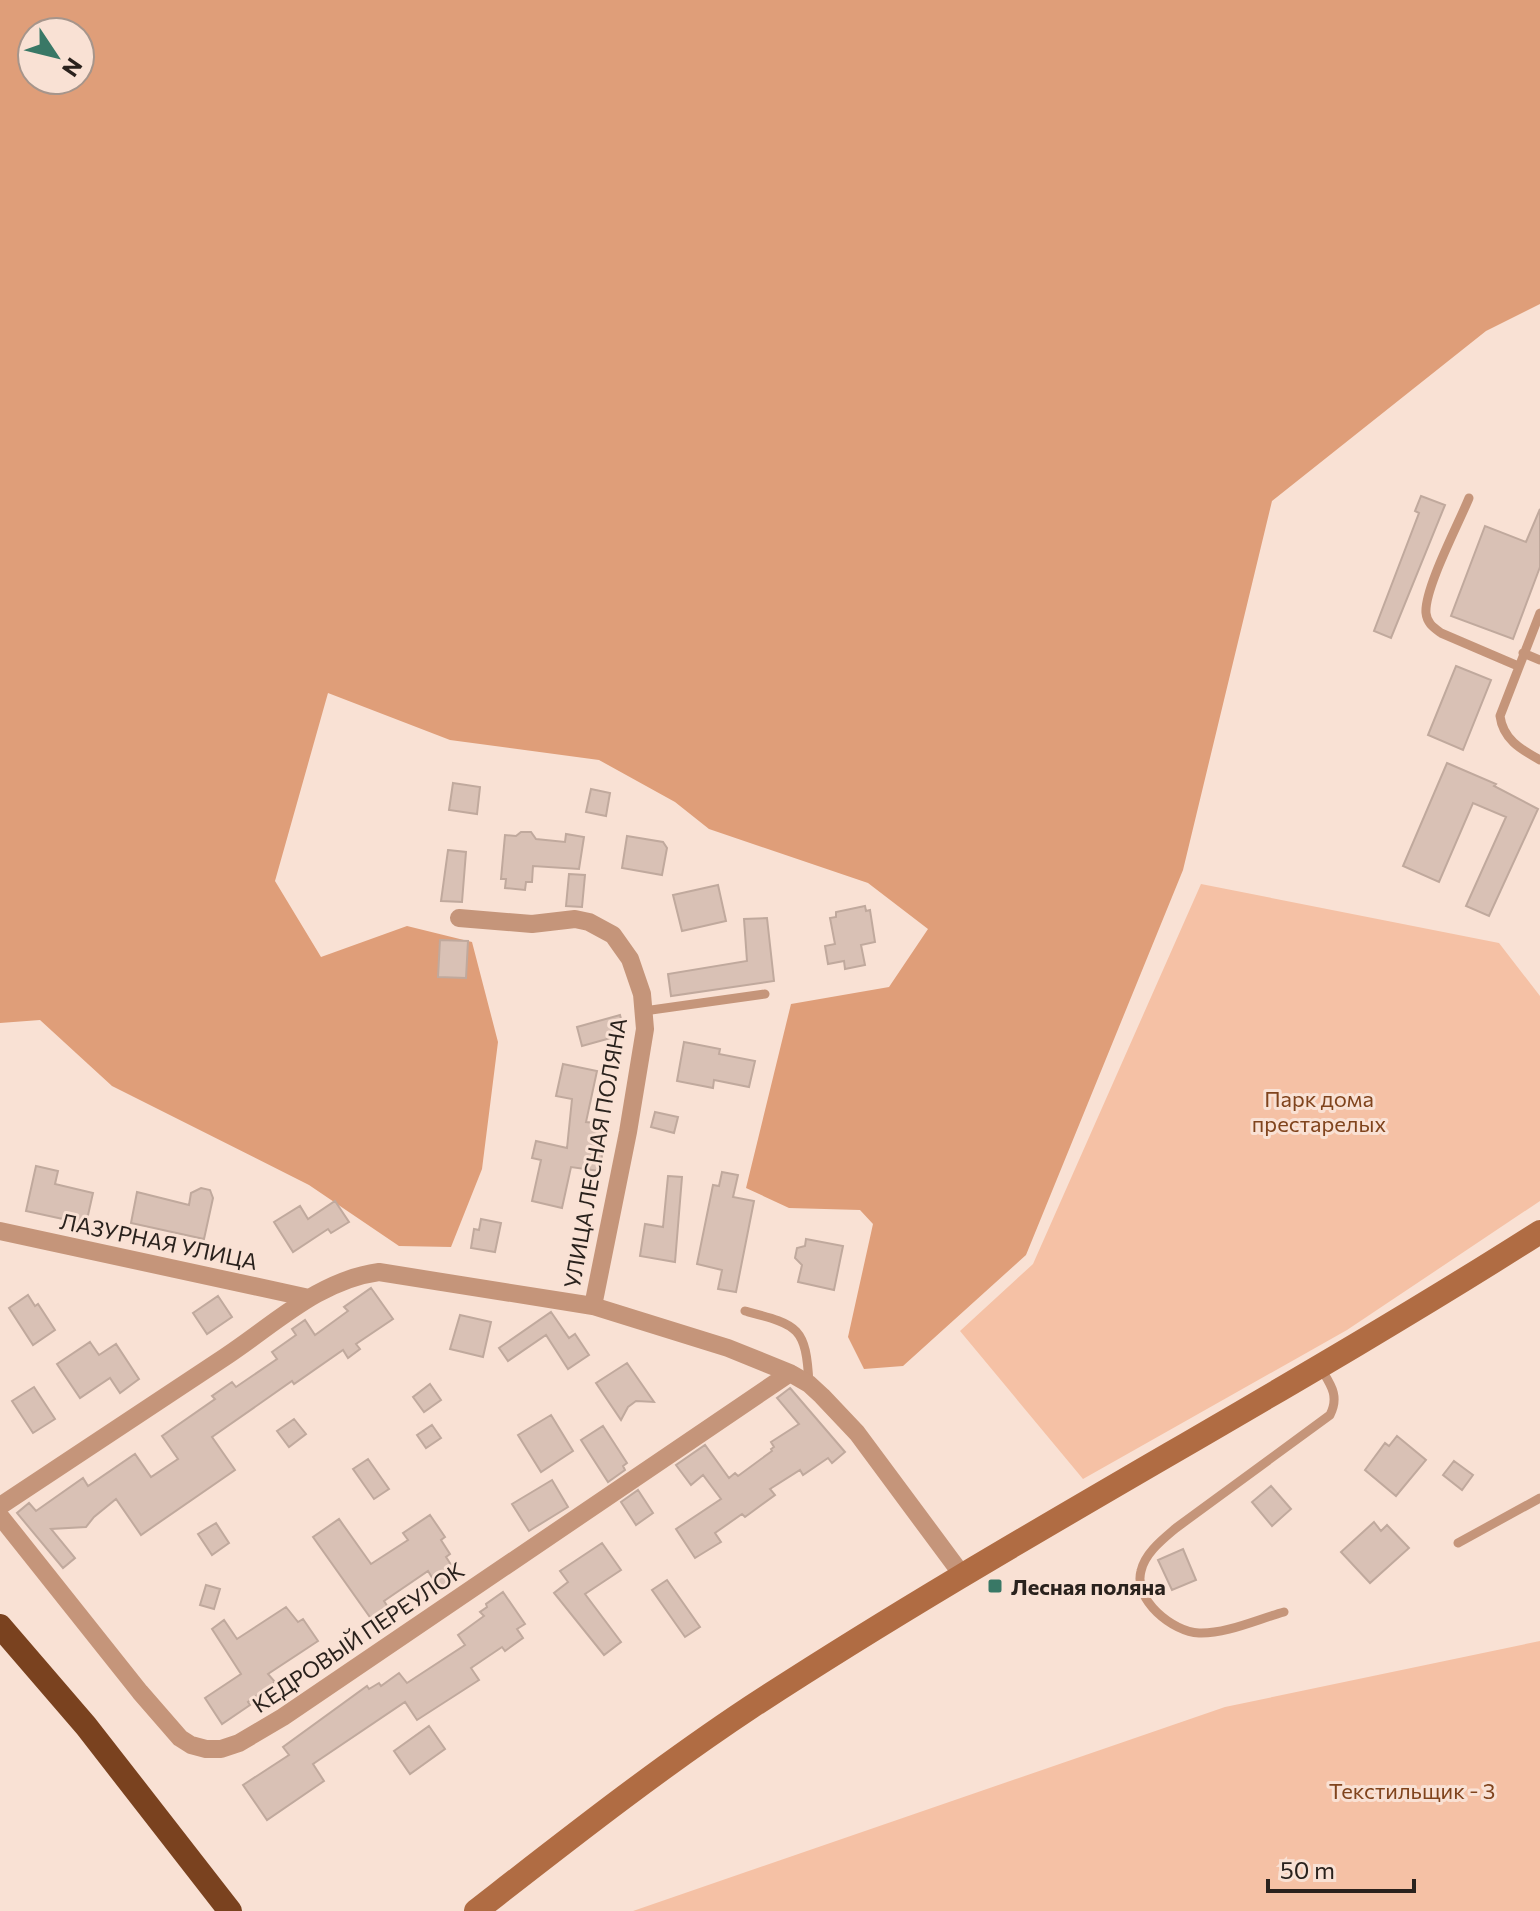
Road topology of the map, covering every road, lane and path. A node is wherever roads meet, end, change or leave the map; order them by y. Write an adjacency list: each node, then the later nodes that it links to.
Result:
1 (1469, 498): 5 (lane)
2 (1540, 613): 3 (lane)
3 (1523, 653): 4 (lane); 5 (lane)
4 (1540, 660)
5 (1518, 666): 6 (lane)
6 (1540, 760)
7 (459, 918): 9 (street, УЛИЦА ЛЕСНАЯ ПОЛЯНА)
8 (765, 994): 9 (lane)
9 (644, 1011): 13 (street, УЛИЦА ЛЕСНАЯ ПОЛЯНА)
10 (0, 1231): 12 (street, ЛАЗУРНАЯ УЛИЦА)
11 (1540, 1232): 15 (main road)
12 (309, 1298): 13 (street); 19 (street)
13 (593, 1306): 16 (street)
14 (745, 1311): 17 (lane)
15 (1320, 1367): 22 (main road); 23 (lane)
16 (790, 1373): 17 (street); 20 (street, КЕДРОВЫЙ ПЕРЕУЛОК)
17 (809, 1384): 22 (street)
18 (1540, 1498): 21 (lane)
19 (0, 1506)
20 (0, 1516)
21 (1458, 1543)
22 (963, 1576): 26 (main road)
23 (1284, 1612)
24 (0, 1626): 25 (highway)
25 (230, 1911)
26 (476, 1911)

